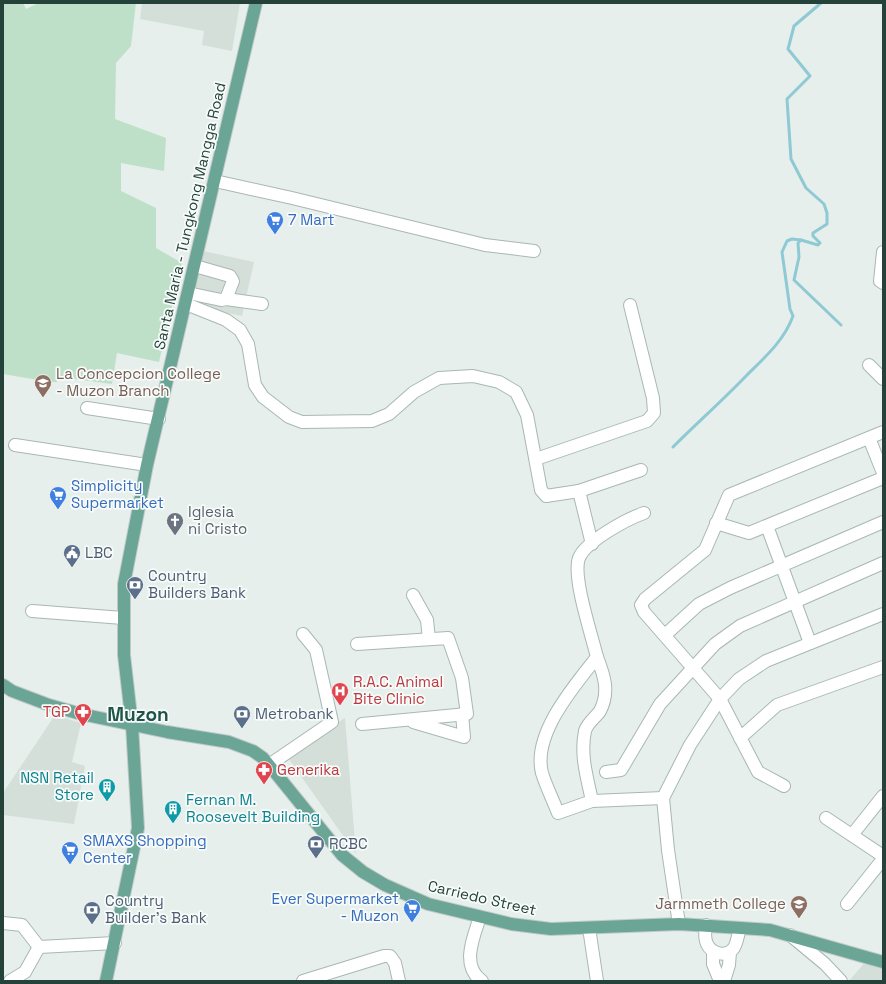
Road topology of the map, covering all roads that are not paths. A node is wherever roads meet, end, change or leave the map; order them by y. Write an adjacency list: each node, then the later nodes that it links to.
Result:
1 (256, 3): 2 (main road, Santa Maria - Tungkong Mangga Road)
2 (214, 181): 3 (street); 5 (main road, Santa Maria - Tungkong Mangga Road)
3 (534, 251)
4 (883, 252): 6 (street)
5 (195, 266): 7 (main road, Santa Maria - Tungkong Mangga Road); 8 (street)
6 (883, 283)
7 (187, 298): 8 (street); 14 (main road, Santa Maria - Tungkong Mangga Road); 18 (street)
8 (226, 299): 9 (street)
9 (262, 304)
10 (630, 305): 18 (street)
11 (869, 365): 12 (street)
12 (883, 379)
13 (87, 408): 14 (street)
14 (158, 419): 19 (main road, Santa Maria - Tungkong Mangga Road)
15 (883, 432): 16 (street)
16 (869, 438): 21 (street); 26 (street)
17 (15, 445): 19 (street)
18 (536, 459): 23 (street)
19 (147, 465): 35 (main road, Santa Maria - Tungkong Mangga Road)
20 (642, 470): 23 (street)
21 (883, 473)
22 (883, 478): 27 (street)
23 (578, 491): 28 (street)
24 (644, 513): 28 (street)
25 (883, 522): 30 (street)
26 (716, 523): 27 (street); 37 (street)
27 (767, 526): 30 (street)
28 (592, 544): 41 (street)
29 (883, 563): 32 (street)
30 (782, 565): 32 (street); 37 (street)
31 (413, 595): 38 (street)
32 (794, 602): 39 (street); 42 (street)
33 (32, 611): 35 (street)
34 (883, 614): 39 (street)
35 (123, 618): 49 (main road, Santa Maria - Tungkong Mangga Road)
36 (303, 634): 51 (street)
37 (665, 635): 42 (street)
38 (429, 639): 40 (street); 46 (street)
39 (810, 643): 45 (street)
40 (357, 644)
41 (597, 657): 56 (street); 56 (street)
42 (692, 667): 45 (street); 52 (street)
43 (883, 667): 50 (street)
44 (3, 685): 49 (main road, Carriedo Street)
45 (720, 699): 50 (street); 55 (street)
46 (462, 714): 47 (street); 47 (street)
47 (406, 720): 48 (street)
48 (362, 724)
49 (132, 725): 51 (main road, Carriedo Street); 68 (main road, Santa Maria - Tungkong Mangga Road)
50 (740, 738): 53 (street)
51 (269, 765): 61 (main road, Carriedo Street)
52 (606, 772)
53 (784, 786)
54 (883, 796): 58 (street)
55 (663, 798): 56 (street); 63 (street)
56 (592, 801)
57 (826, 818): 58 (street)
58 (852, 835): 59 (street)
59 (883, 858): 60 (street)
60 (847, 904)
61 (480, 917): 65 (main road, Carriedo Street); 78 (street)
62 (3, 923): 69 (street)
63 (679, 924): 64 (main road, Carriedo Street); 65 (main road, Carriedo Street)
64 (706, 925): 66 (main road, Carriedo Street); 70 (street)
65 (589, 928): 79 (street)
66 (740, 928): 67 (main road, Carriedo Street); 71 (street)
67 (788, 934): 72 (main road, Carriedo Street); 82 (street)
68 (115, 943): 69 (street); 75 (main road, Santa Maria - Tungkong Mangga Road)
69 (39, 947): 74 (street)
70 (713, 951): 71 (street); 80 (street)
71 (730, 952): 81 (street)
72 (883, 962)
73 (321, 978): 76 (street); 77 (street)
74 (10, 981)
75 (106, 981)
76 (303, 981)
77 (399, 981)
78 (482, 981)
79 (597, 981)
80 (720, 981)
81 (724, 981)
82 (841, 981)

